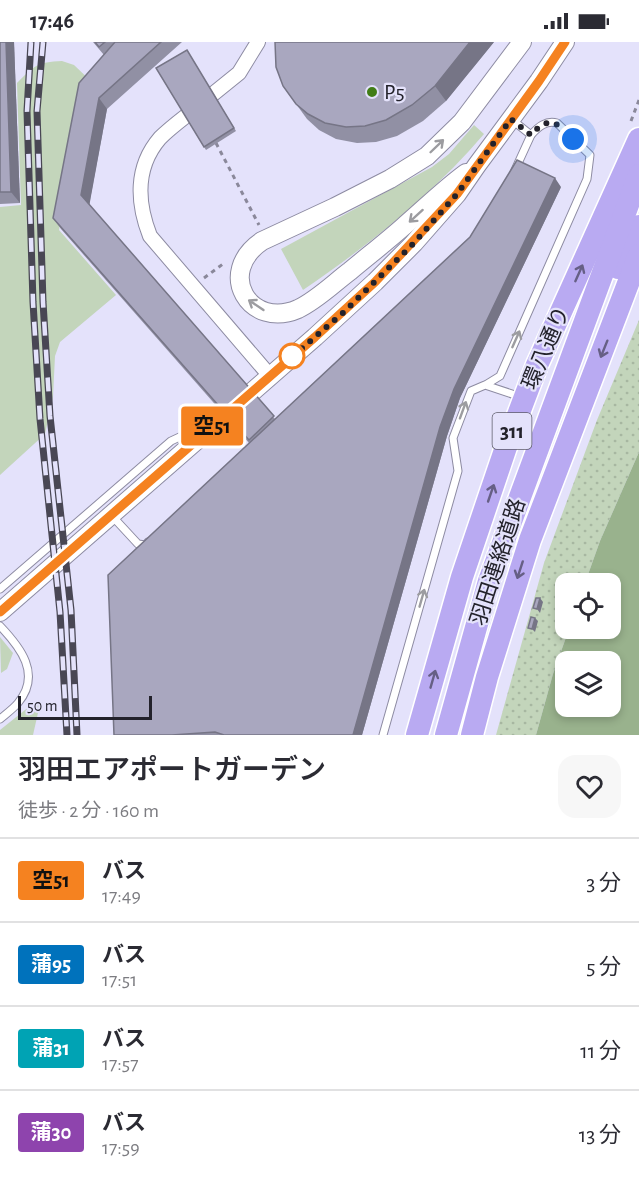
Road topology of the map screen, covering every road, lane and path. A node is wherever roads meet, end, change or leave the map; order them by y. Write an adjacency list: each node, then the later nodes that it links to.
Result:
1 (258, 42): 4 (street)
2 (522, 42): 14 (street, one-way to 2)
3 (565, 42): 6 (street)
4 (213, 94)
5 (186, 116): 17 (street)
6 (511, 119): 7 (lane); 10 (street)
7 (531, 135): 12 (lane); 19 (lane, one-way to 7)
8 (639, 139): 21 (main road, 環八通り / 311, one-way to 8)
9 (216, 143): 14 (path)
10 (477, 165): 16 (street, one-way to 16); 18 (street)
11 (639, 175): 20 (main road)
12 (508, 180)
13 (639, 226): 20 (main road)
14 (267, 240): 16 (street)
15 (639, 255): 32 (main road, 311, one-way to 32)
16 (245, 257): 17 (path)
17 (193, 286): 18 (street)
18 (270, 376): 22 (street)
19 (485, 385): 21 (lane); 29 (lane, one-way to 19)
20 (558, 391): 31 (main road, 羽田連絡道路 / 311)
21 (524, 398): 30 (main road, 環八通り / 311, one-way to 21)
22 (222, 417): 23 (street); 25 (lane)
23 (111, 515): 24 (lane); 26 (street)
24 (152, 538)
25 (0, 589)
26 (0, 612)
27 (0, 626): 28 (lane)
28 (0, 719)
29 (383, 735)
30 (417, 735)
31 (446, 735)
32 (472, 735)

